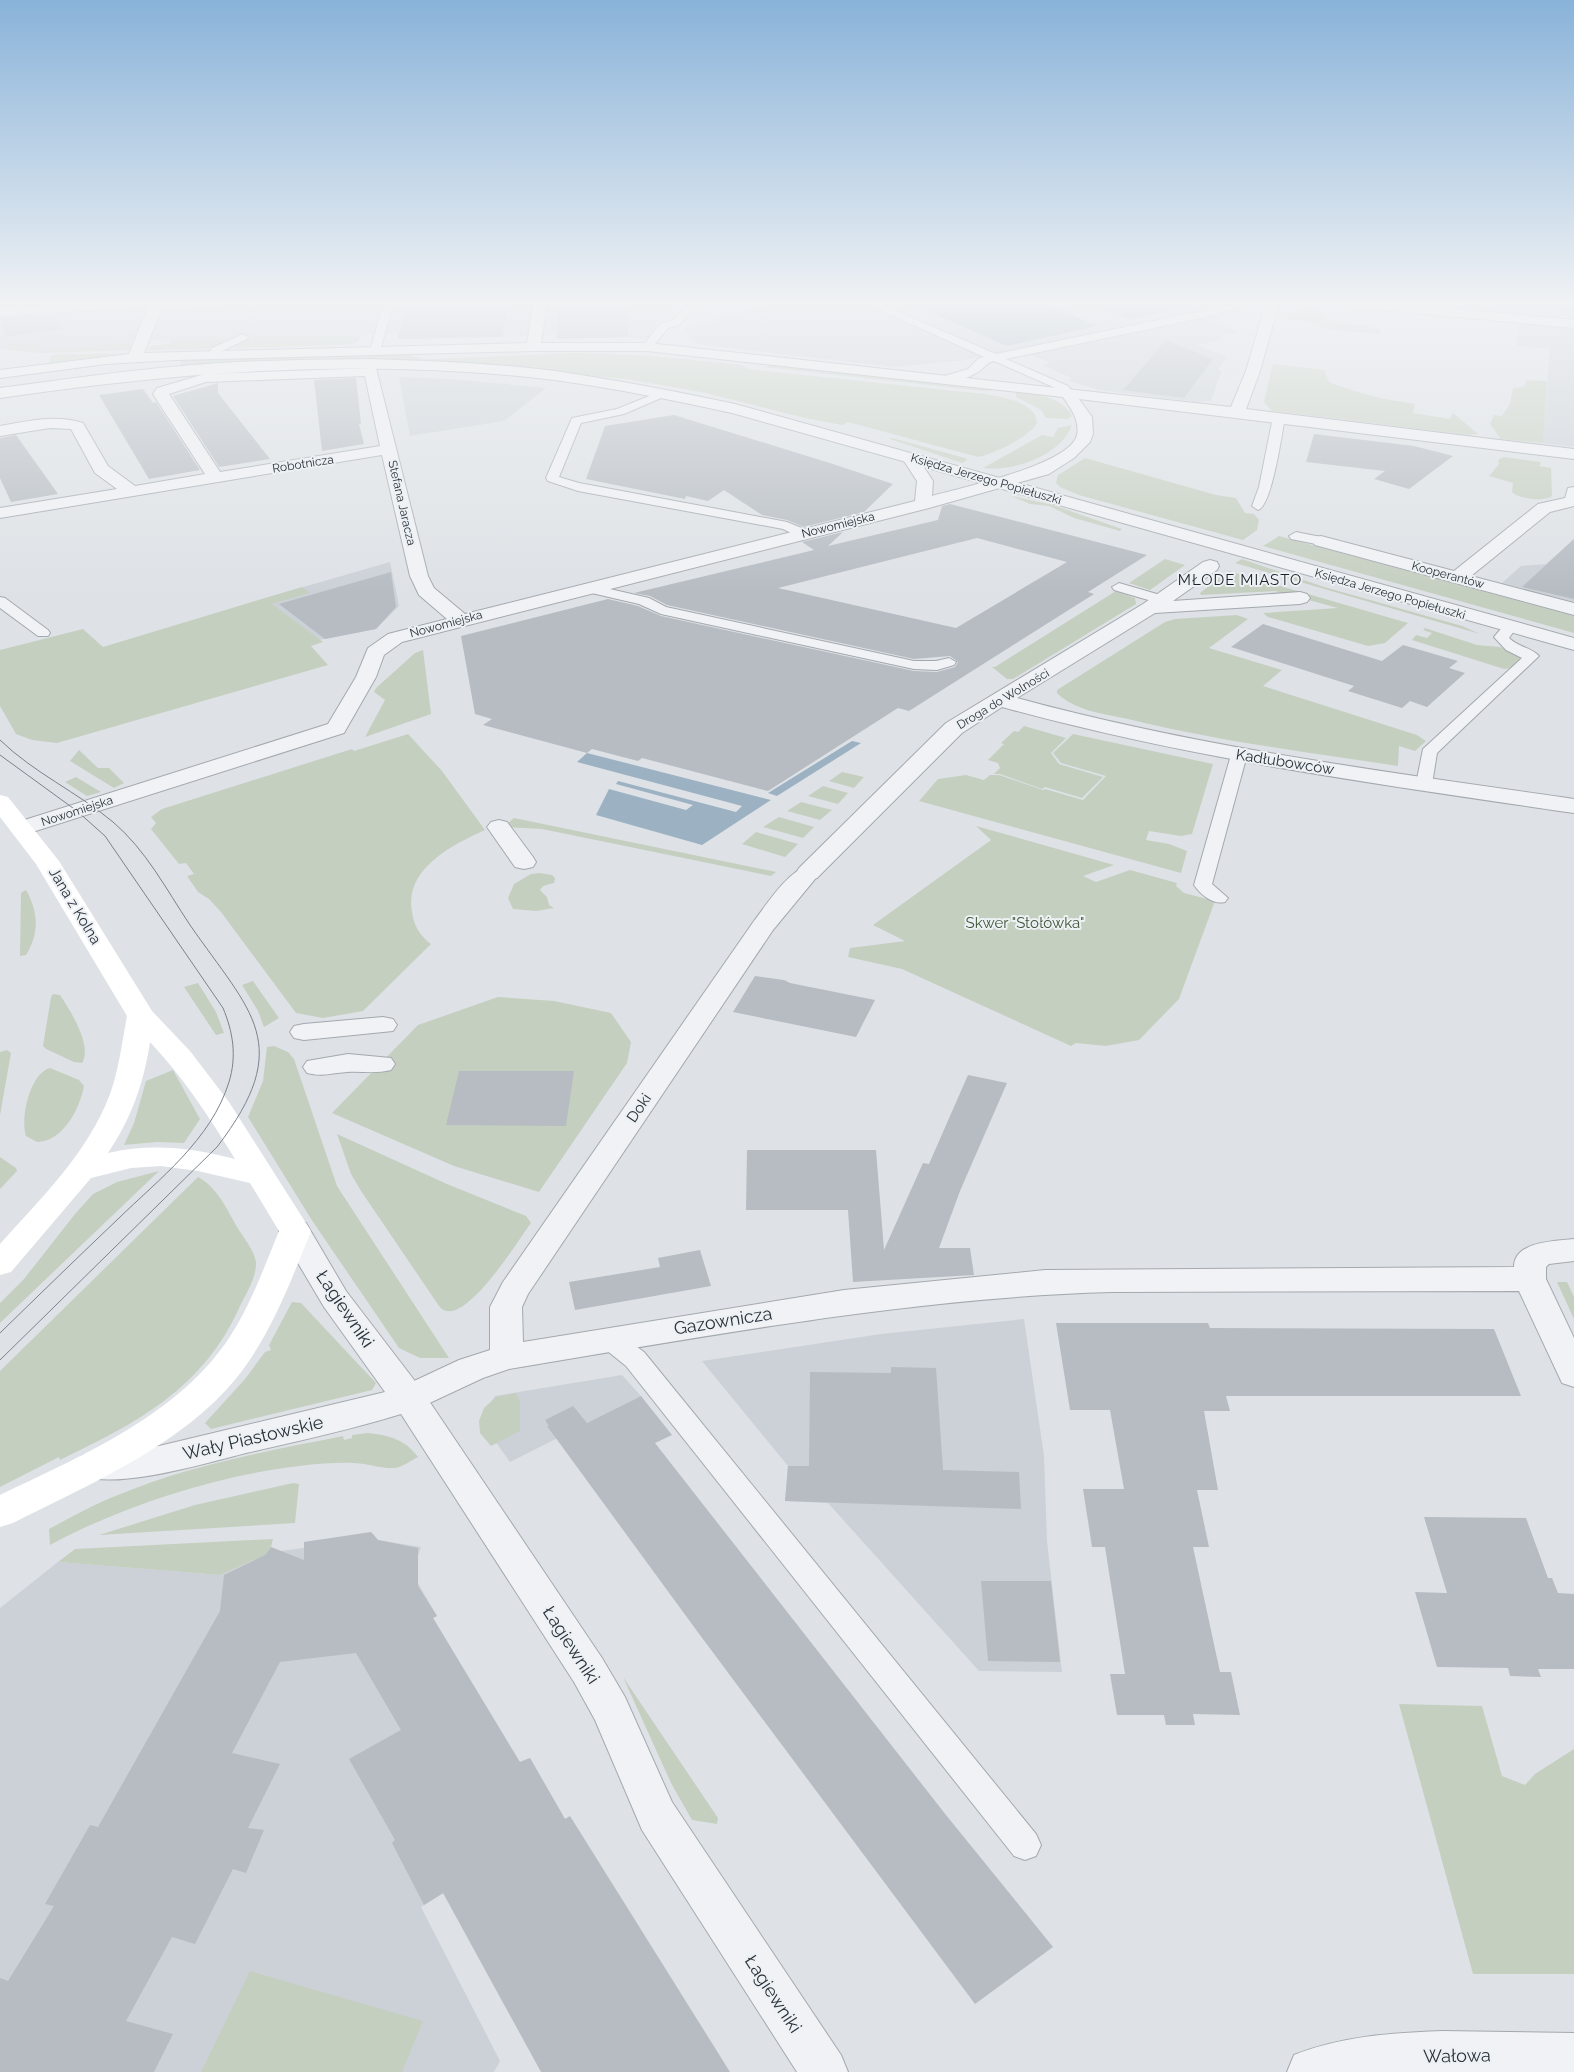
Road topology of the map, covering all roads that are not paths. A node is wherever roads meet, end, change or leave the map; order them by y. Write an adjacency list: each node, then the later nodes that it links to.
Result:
1 (165, 400): 14 (street, Stefana Jaracza)
2 (378, 400): 11 (street, Stefana Jaracza)
3 (647, 400): 21 (lane)
4 (696, 400): 13 (street, Księdza Jerzego Popiełuszki)
5 (1072, 400): 15 (street, Nowomiejska)
6 (1128, 400): 8 (street)
7 (1243, 400): 8 (street)
8 (1238, 412): 9 (street)
9 (1279, 417): 12 (street); 19 (lane)
10 (0, 431): 16 (street)
11 (389, 450): 14 (street, Robotnicza); 32 (street, Stefana Jaracza)
12 (1574, 454)
13 (910, 458): 15 (street, Księdza Jerzego Popiełuszki); 18 (street)
14 (216, 478): 16 (street, Robotnicza)
15 (999, 483): 18 (street, Nowomiejska); 33 (street, Księdza Jerzego Popiełuszki)
16 (132, 491): 20 (street, Robotnicza)
17 (1574, 492): 25 (street)
18 (923, 504): 21 (street, Nowomiejska)
19 (1258, 506)
20 (0, 513)
21 (804, 534): 27 (street, Nowomiejska)
22 (1296, 536): 23 (lane)
23 (1321, 541): 25 (street, Kooperantów)
24 (1210, 566): 30 (street, Droga do Wolności)
25 (1458, 577): 31 (street, Kooperantów)
26 (1119, 587): 30 (lane)
27 (588, 588): 32 (street, Nowomiejska); 36 (lane)
28 (1300, 598): 30 (street, Droga do Wolności)
29 (0, 601): 34 (lane)
30 (1156, 604): 37 (street, Droga do Wolności)
31 (1574, 609)
32 (460, 620): 43 (street, Nowomiejska)
33 (1510, 627): 35 (street, Księdza Jerzego Popiełuszki); 39 (lane)
34 (43, 633)
35 (1574, 644)
36 (949, 662)
37 (999, 700): 38 (street, Kadłubowców); 45 (street, Droga do Wolności)
38 (1239, 755): 39 (street, Kadłubowców); 46 (lane)
39 (1424, 784): 41 (street, Kadłubowców)
40 (0, 802): 43 (main road, Jana z Kolna)
41 (1574, 806)
42 (499, 827): 44 (street)
43 (23, 828): 47 (main road, Jana z Kolna)
44 (524, 862)
45 (808, 873): 59 (street, Doki)
46 (1220, 898)
47 (141, 1016): 52 (main road); 53 (main road, Jana z Kolna)
48 (383, 1025): 49 (street)
49 (304, 1032)
50 (381, 1064): 51 (street)
51 (317, 1067)
52 (82, 1170): 53 (main road); 56 (main road)
53 (259, 1175): 54 (main road)
54 (295, 1231): 61 (street, Łagiewniki); 62 (main road, Wały Piastowskie)
55 (1574, 1250): 57 (street)
56 (0, 1264)
57 (1530, 1278): 58 (street, Gazownicza); 60 (street)
58 (608, 1339): 59 (street, Gazownicza); 64 (lane)
59 (507, 1357): 61 (street, Gazownicza)
60 (1574, 1374)
61 (409, 1398): 62 (street, Wały Piastowskie); 66 (street, Łagiewniki)
62 (95, 1466): 63 (main road, Wały Piastowskie)
63 (0, 1512)
64 (1025, 1845)
65 (1574, 2056): 67 (street, Wałowa)
66 (824, 2072)
67 (1311, 2072)

